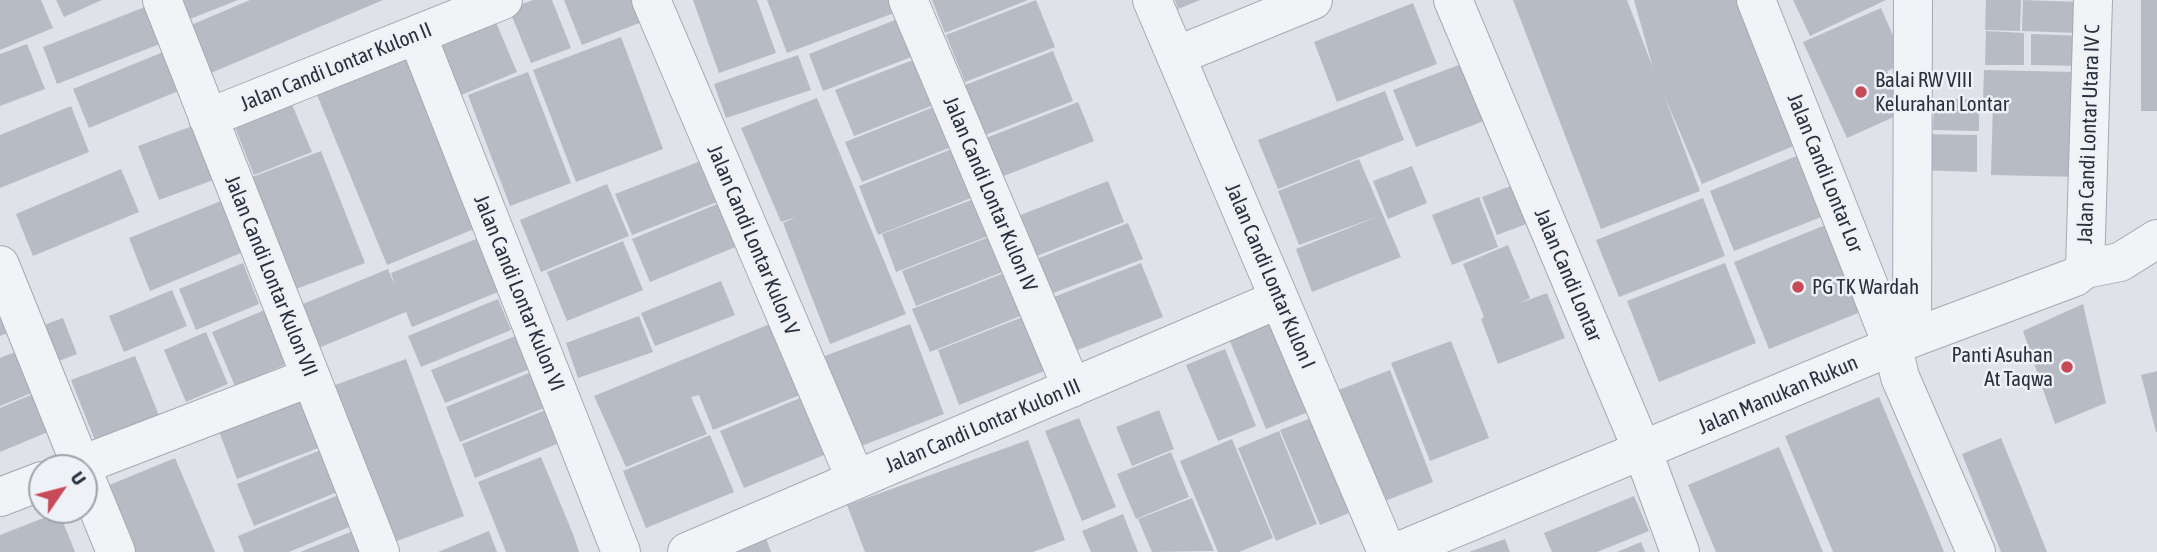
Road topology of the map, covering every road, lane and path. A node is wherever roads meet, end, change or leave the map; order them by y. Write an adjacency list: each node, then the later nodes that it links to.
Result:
1 (162, 0): 13 (street, Jalan Candi Lontar Kulon VII)
2 (503, 0): 11 (street, Jalan Candi Lontar Kulon II)
3 (651, 0): 24 (street, Jalan Candi Lontar Kulon V)
4 (908, 0): 20 (street, Jalan Candi Lontar Kulon IV)
5 (1152, 0): 12 (street, Jalan Candi Lontar Kulon I)
6 (1313, 0): 12 (street)
7 (1453, 0): 21 (street, Jalan Candi Lontar)
8 (1756, 0): 18 (street, Jalan Candi Lontar Lor)
9 (1913, 0): 18 (street)
10 (2093, 0): 16 (street, Jalan Candi Lontar Utara IV C)
11 (417, 35): 13 (street, Jalan Candi Lontar Kulon II); 30 (street, Jalan Candi Lontar Kulon VI)
12 (1176, 56): 17 (street, Jalan Candi Lontar Kulon I)
13 (208, 118): 19 (street, Jalan Candi Lontar Kulon VII)
14 (2157, 239): 16 (street, Jalan Manukan Rukun)
15 (0, 264): 22 (street)
16 (2085, 269): 18 (street, Jalan Manukan Rukun)
17 (1279, 299): 20 (street, Jalan Candi Lontar Kulon III); 32 (street, Jalan Candi Lontar Kulon I)
18 (1903, 342): 21 (street, Jalan Manukan Rukun); 35 (street)
19 (311, 377): 23 (street); 29 (street, Jalan Candi Lontar Kulon VII)
20 (1072, 388): 24 (street, Jalan Candi Lontar Kulon III)
21 (1643, 452): 33 (street, Jalan Manukan Rukun); 34 (street, Jalan Candi Lontar)
22 (74, 454)
23 (98, 462)
24 (856, 480): 31 (street, Jalan Candi Lontar Kulon III)
25 (28, 487): 26 (street)
26 (0, 498)
27 (98, 509): 28 (street)
28 (117, 552)
29 (380, 552)
30 (621, 552)
31 (687, 552)
32 (1387, 552)
33 (1397, 552)
34 (1680, 552)
35 (1976, 552)

